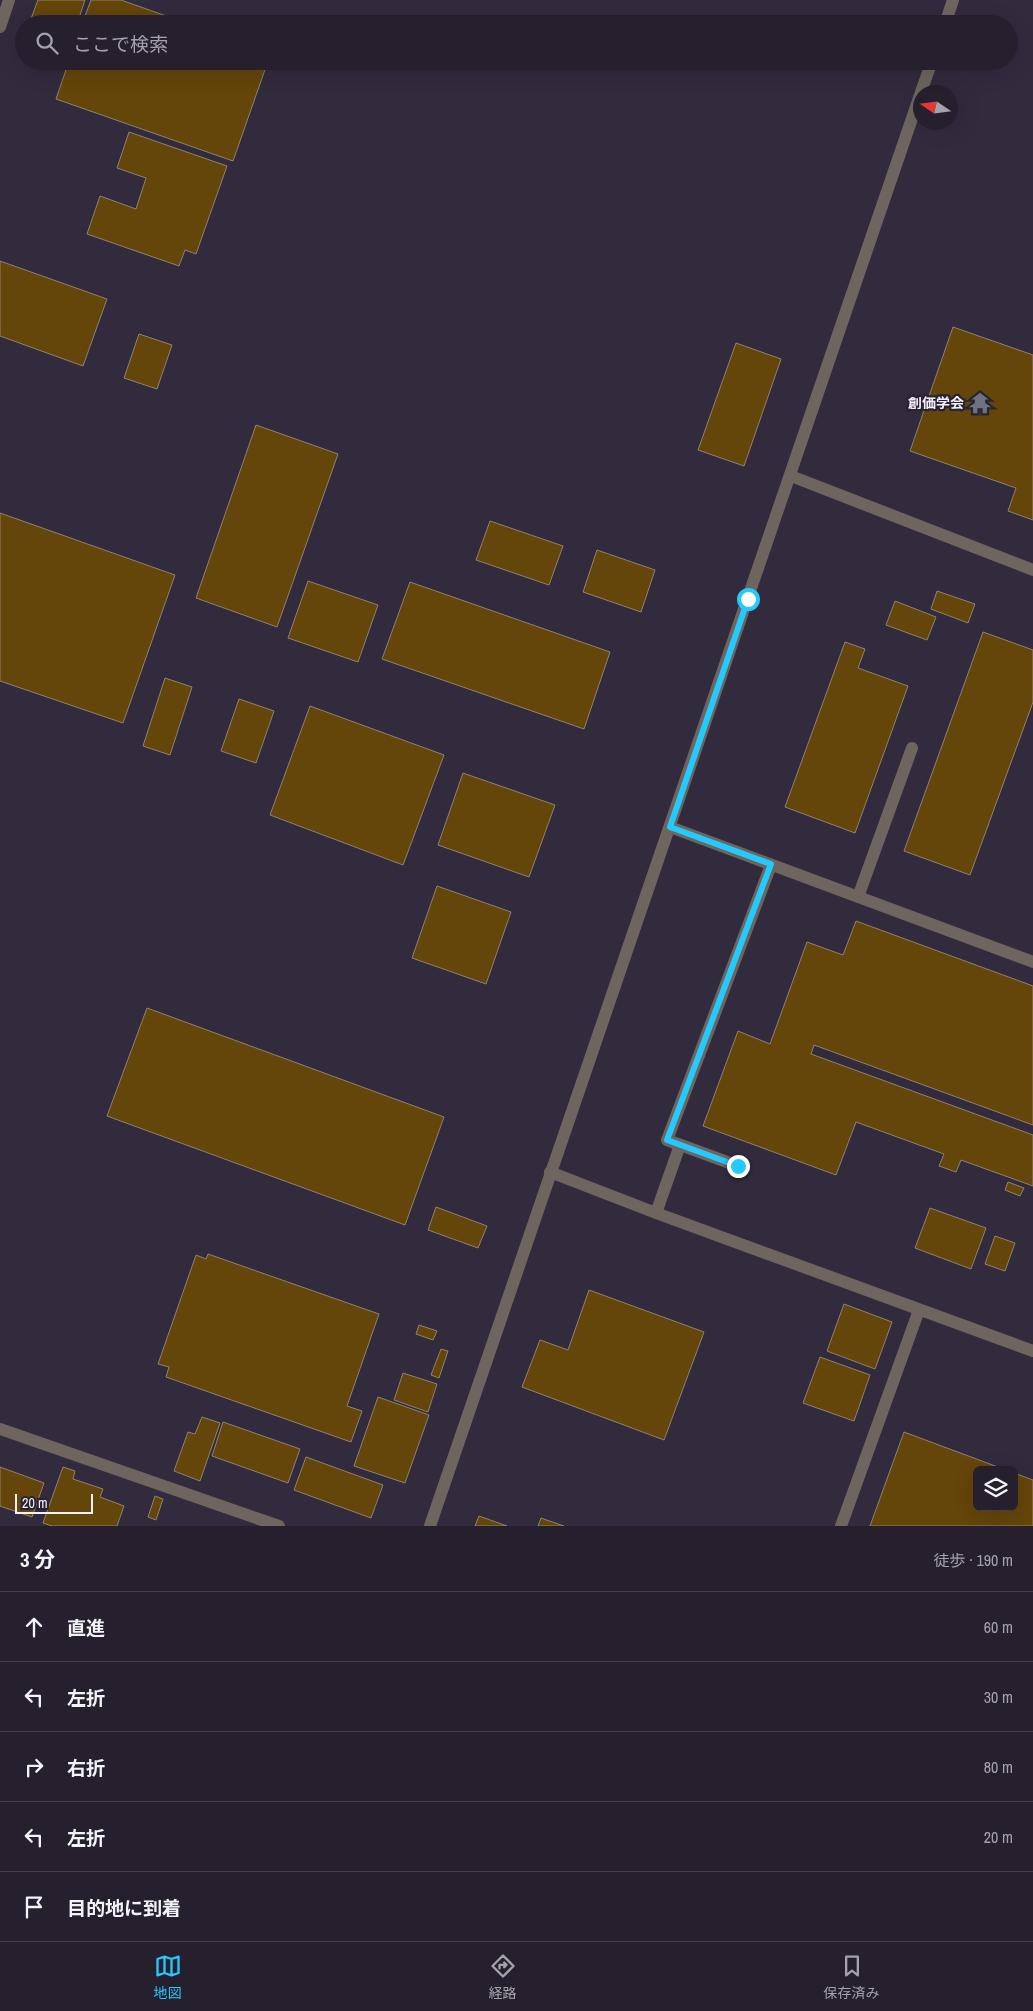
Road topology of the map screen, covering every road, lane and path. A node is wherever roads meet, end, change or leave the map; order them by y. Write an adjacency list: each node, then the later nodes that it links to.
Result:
1 (9, 0): 4 (street)
2 (953, 0): 3 (street)
3 (948, 15)
4 (0, 27)
5 (929, 70): 6 (street)
6 (924, 85)
7 (913, 118): 8 (street)
8 (791, 476): 9 (street); 11 (street)
9 (1033, 570)
10 (912, 748): 13 (street)
11 (670, 827): 12 (street); 17 (street)
12 (771, 864): 13 (street); 15 (street)
13 (858, 897): 14 (street)
14 (1033, 962)
15 (680, 1145): 16 (street); 18 (street)
16 (738, 1166)
17 (550, 1172): 18 (street); 23 (street)
18 (656, 1213): 19 (street)
19 (919, 1310): 20 (street); 24 (street)
20 (1033, 1351)
21 (0, 1429): 22 (street)
22 (279, 1526)
23 (430, 1526)
24 (841, 1526)

